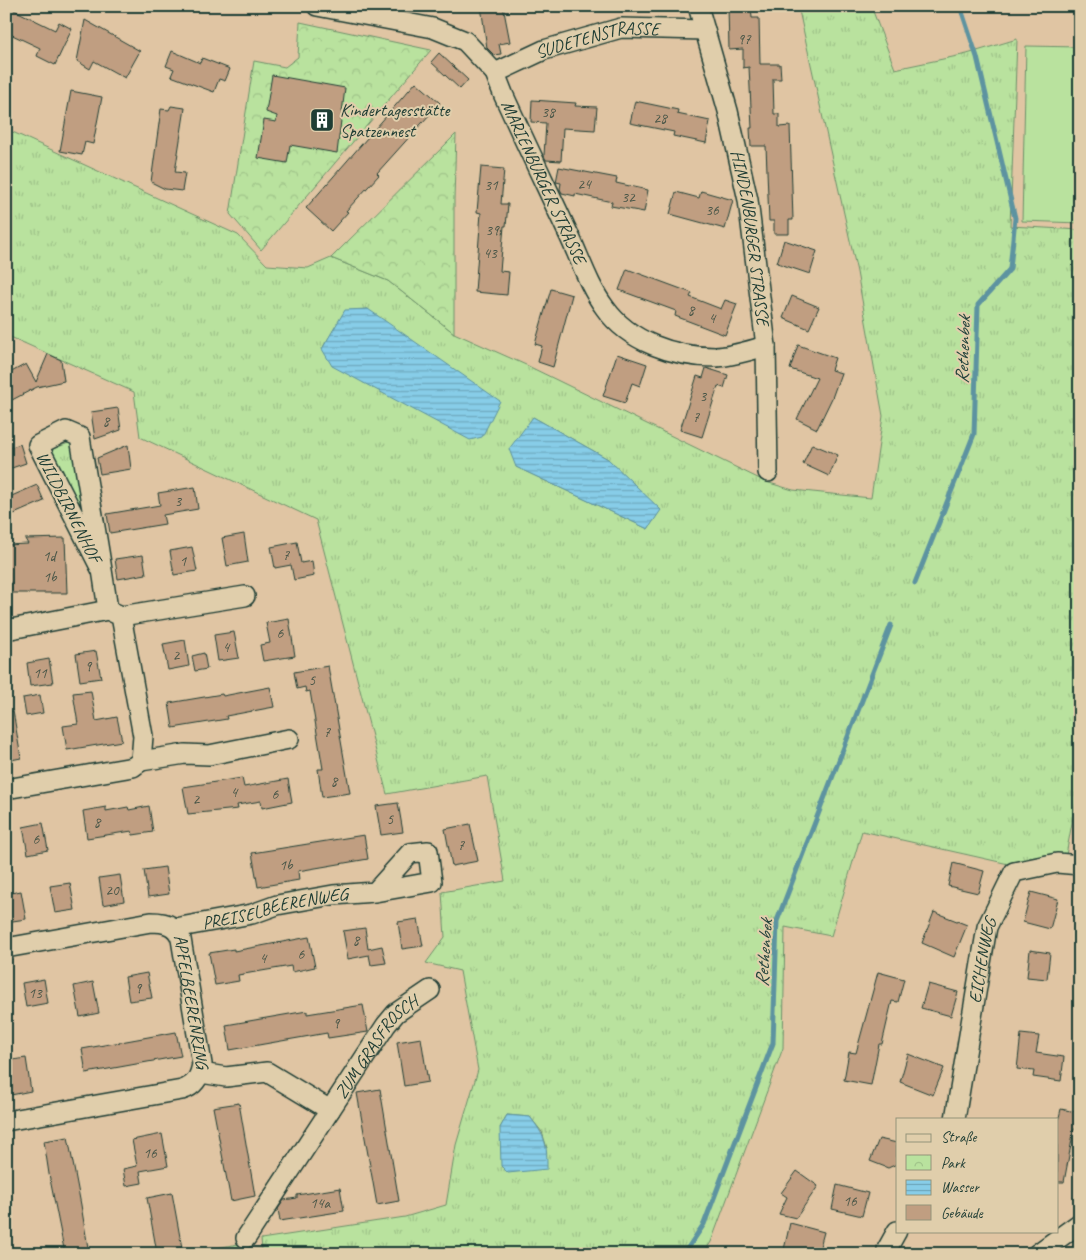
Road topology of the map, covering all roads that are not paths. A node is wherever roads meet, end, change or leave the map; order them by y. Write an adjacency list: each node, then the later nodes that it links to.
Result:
1 (317, 6): 4 (street, MARIENBURGER STRASSE)
2 (698, 6): 3 (street, HINDENBURGER STRASSE)
3 (705, 30): 4 (street, SUDETENSTRASSE); 5 (street, HINDENBURGER STRASSE)
4 (495, 72): 5 (street, MARIENBURGER STRASSE)
5 (766, 346): 6 (street, HINDENBURGER STRASSE)
6 (768, 472)
7 (102, 571): 7 (street, WILDBIRNENHOF); 9 (street, WILDBIRNENHOF)
8 (245, 596): 9 (street)
9 (114, 613): 10 (street); 12 (street, WILDBIRNENHOF)
10 (6, 630)
11 (289, 739): 12 (street)
12 (141, 761): 13 (street)
13 (6, 789)
14 (1080, 865): 21 (street, EICHENWEG)
15 (375, 892): 16 (street, PREISELBEERENWEG)
16 (175, 928): 17 (street, APFELBEERENRING); 19 (street, APFELBEERENRING)
17 (6, 948)
18 (430, 990): 20 (street, ZUM GRASFROSCH)
19 (201, 1073): 20 (street, ZUM GRASFROSCH); 22 (street, APFELBEERENRING)
20 (330, 1110): 25 (street, ZUM GRASFROSCH)
21 (955, 1118)
22 (6, 1121)
23 (1080, 1224): 27 (street)
24 (896, 1232): 26 (street)
25 (246, 1238)
26 (887, 1249)
27 (1037, 1254)

